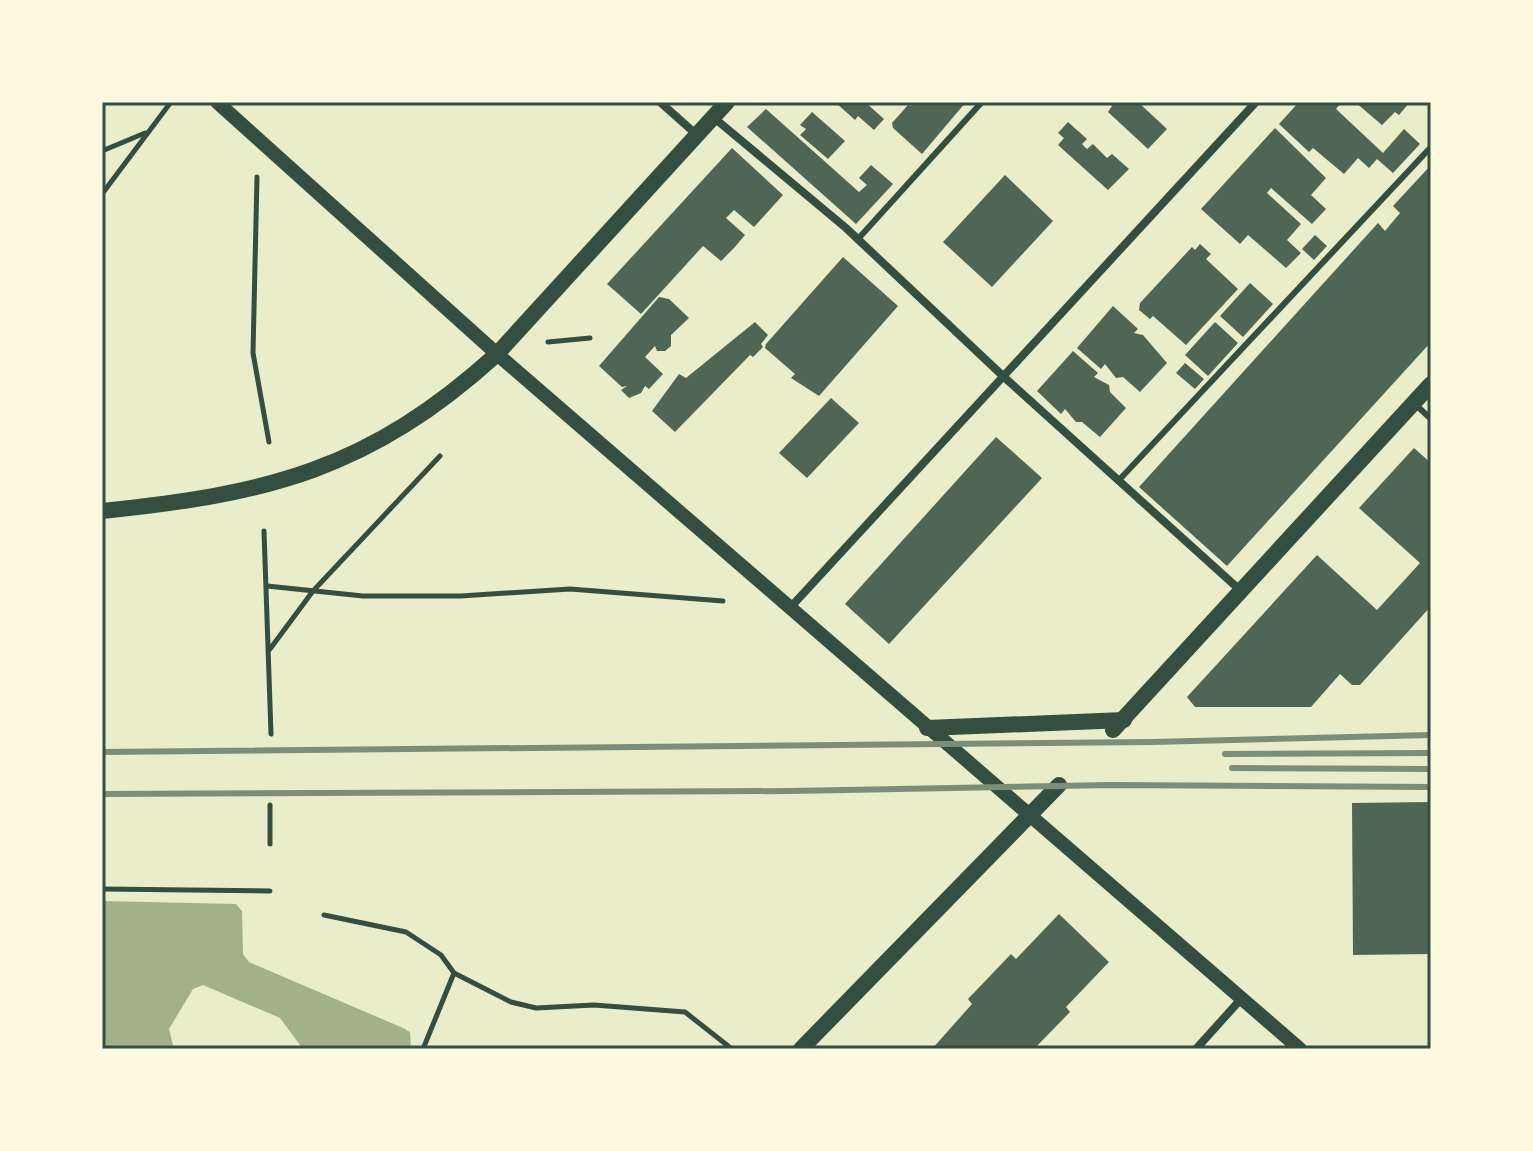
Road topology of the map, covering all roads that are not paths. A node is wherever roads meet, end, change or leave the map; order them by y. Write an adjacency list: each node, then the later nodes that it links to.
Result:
1 (217, 102): 10 (street)
2 (660, 102): 7 (street)
3 (727, 102): 6 (main road)
4 (982, 102): 9 (lane)
5 (1256, 102): 11 (street)
6 (713, 117): 7 (main road); 9 (street)
7 (697, 135): 10 (main road)
8 (1431, 147): 15 (lane)
9 (858, 239): 11 (street)
10 (497, 354): 16 (main road); 18 (street)
11 (1004, 377): 15 (street); 18 (street)
12 (1431, 384): 13 (main road)
13 (1413, 403): 14 (lane); 17 (main road)
14 (1431, 419)
15 (1120, 479): 17 (street)
16 (102, 511)
17 (1241, 591): 19 (main road)
18 (789, 609): 19 (street)
19 (922, 723): 21 (street)
20 (1059, 785): 21 (main road)
21 (1029, 806): 22 (street); 23 (main road)
22 (1241, 999): 24 (street); 25 (street)
23 (803, 1048)
24 (1196, 1049)
25 (1300, 1049)

